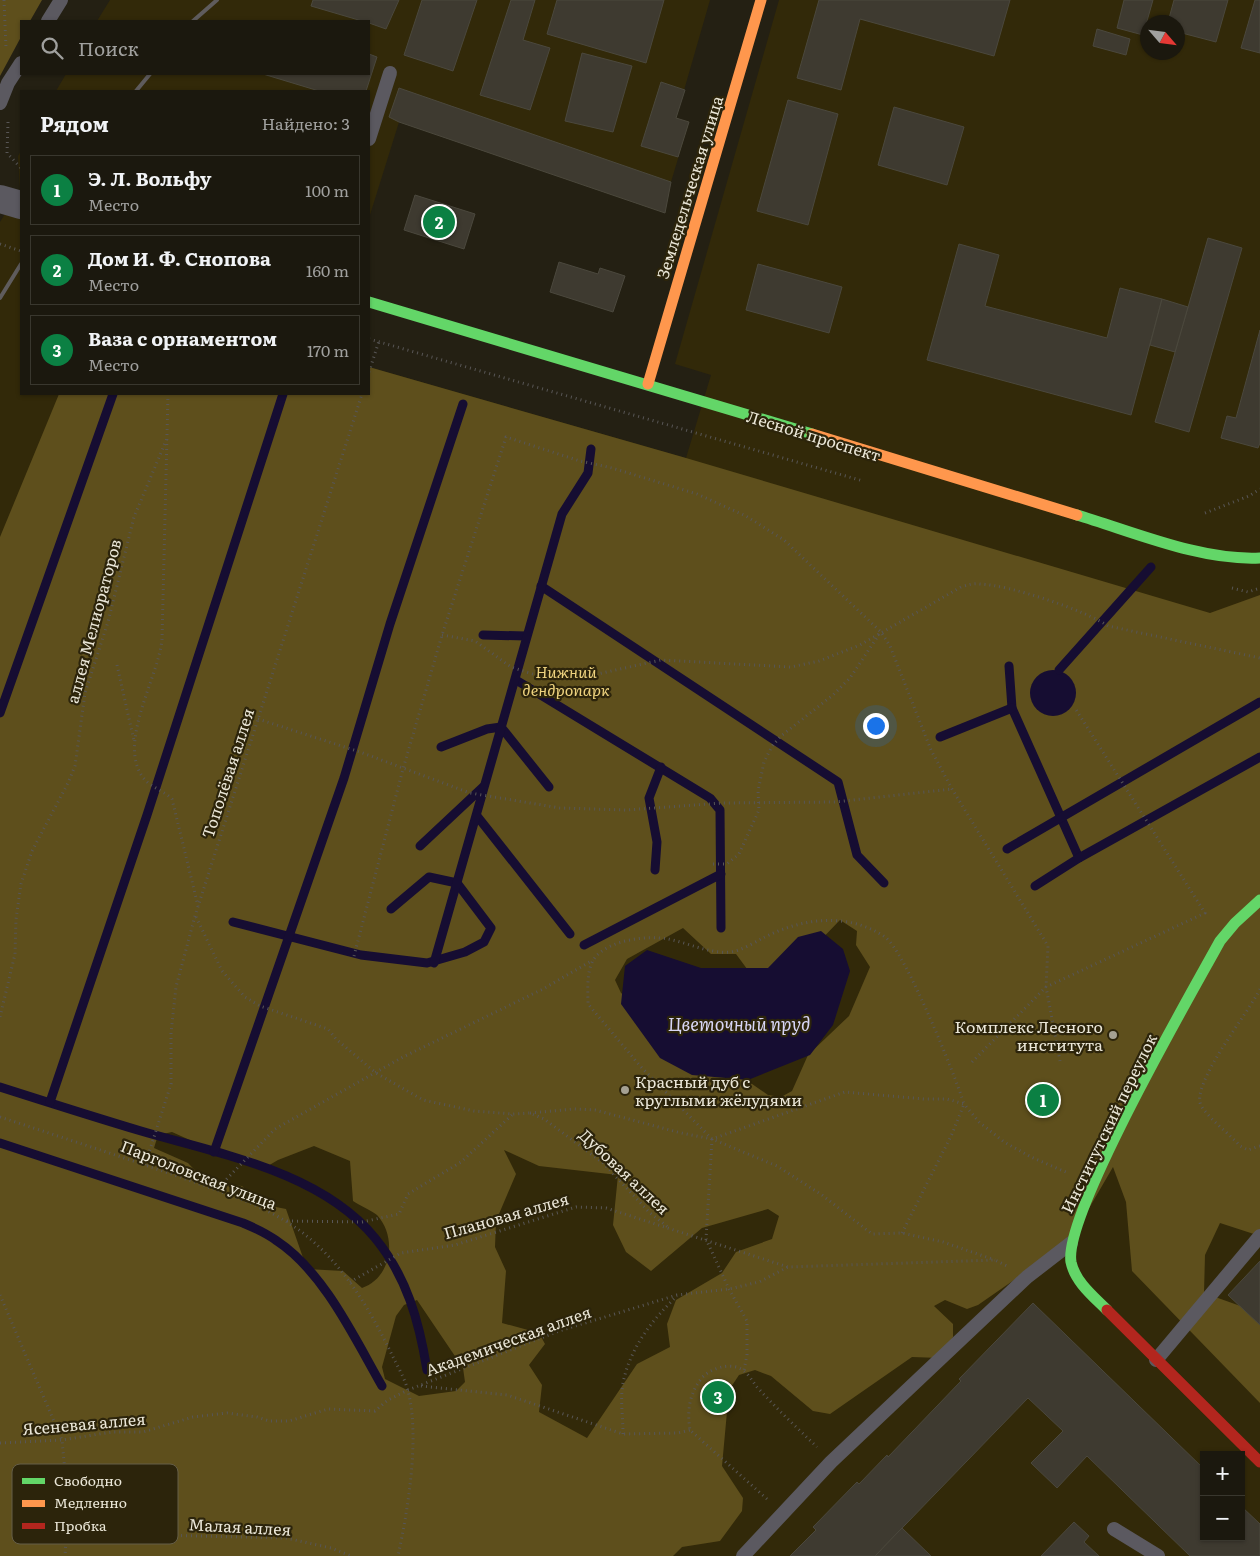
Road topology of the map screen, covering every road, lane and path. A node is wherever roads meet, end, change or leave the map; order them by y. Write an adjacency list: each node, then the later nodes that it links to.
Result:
1 (61, 0): 3 (lane)
2 (761, 0): 16 (street, Земледельческая улица)
3 (49, 20)
4 (20, 65): 6 (lane)
5 (390, 73): 7 (lane)
6 (0, 104)
7 (370, 136)
8 (0, 199): 9 (street)
9 (20, 205)
10 (0, 244): 11 (path)
11 (20, 251)
12 (370, 302): 16 (street, Лесной проспект)
13 (370, 339): 14 (path)
14 (379, 341): 15 (path); 20 (path)
15 (370, 369)
16 (648, 384): 23 (street, Лесной проспект)
17 (168, 395): 19 (path)
18 (362, 395): 31 (path, Тополёвая аллея)
19 (168, 436): 32 (path); 44 (path, аллея Мелиораторов)
20 (866, 482)
21 (1260, 489): 22 (path)
22 (1205, 513)
23 (1260, 558)
24 (1229, 587): 25 (path)
25 (1260, 588)
26 (881, 632): 27 (path); 27 (path); 28 (path); 34 (path); 35 (path)
27 (442, 634): 33 (path)
28 (1260, 658)
29 (117, 665): 32 (path)
30 (1075, 708): 42 (path)
31 (258, 719): 33 (path); 38 (path, Тополёвая аллея)
32 (135, 744): 38 (path)
33 (403, 769): 35 (path); 40 (path)
34 (952, 789): 35 (path); 42 (path)
35 (759, 802): 36 (path)
36 (713, 864)
37 (1260, 900): 55 (street, Институтский переулок)
38 (198, 907): 39 (path, Тополёвая аллея)
39 (195, 916): 47 (path); 54 (path, Тополёвая аллея)
40 (354, 956)
41 (594, 959): 47 (path); 48 (path); 52 (path)
42 (1046, 987): 45 (path); 46 (path)
43 (1260, 990): 53 (path)
44 (0, 1017)
45 (1060, 1060)
46 (972, 1062)
47 (376, 1074): 50 (path); 56 (path)
48 (964, 1104): 52 (path); 55 (path); 59 (path)
49 (530, 1113): 50 (path); 52 (path); 58 (path, Дубовая аллея)
50 (513, 1114): 57 (path)
51 (0, 1117): 54 (path, Парголовская улица)
52 (712, 1139): 59 (path); 61 (path)
53 (1260, 1146)
54 (145, 1165): 56 (path, Парголовская улица)
55 (1094, 1183): 62 (street, Институтский переулок)
56 (216, 1190): 57 (path, Парголовская улица)
57 (286, 1221): 66 (path, Парголовская улица)
58 (671, 1230): 61 (path, Плановая аллея); 66 (path, Плановая аллея)
59 (902, 1233): 63 (path)
60 (1260, 1236): 70 (lane)
61 (706, 1239): 64 (path, Плановая аллея); 67 (path)
62 (1071, 1243): 65 (lane); 70 (street, Институтский переулок)
63 (995, 1260): 64 (path); 65 (path)
64 (788, 1267): 67 (path, Академическая аллея)
65 (1027, 1277): 79 (lane)
66 (350, 1282): 73 (path, Парголовская улица)
67 (729, 1289): 69 (path, Академическая аллея); 71 (path)
68 (0, 1295): 77 (path)
69 (677, 1295): 72 (path, Академическая аллея); 76 (path)
70 (1156, 1360): 80 (street, Институтский переулок)
71 (744, 1370): 75 (path); 79 (path)
72 (420, 1386): 73 (path, Академическая аллея); 76 (path)
73 (408, 1390): 74 (path, Академическая аллея); 86 (path, Парголовская улица)
74 (375, 1411): 77 (path, Ясеневая аллея)
75 (690, 1430): 76 (path); 82 (path)
76 (623, 1434)
77 (62, 1440): 78 (path, Ясеневая аллея); 81 (path)
78 (0, 1443)
79 (831, 1462): 82 (lane)
80 (1260, 1462)
81 (65, 1464)
82 (782, 1513): 87 (lane)
83 (1114, 1529): 88 (lane)
84 (178, 1536): 85 (path, Малая аллея)
85 (351, 1556)
86 (398, 1556)
87 (743, 1556)
88 (1158, 1556)

